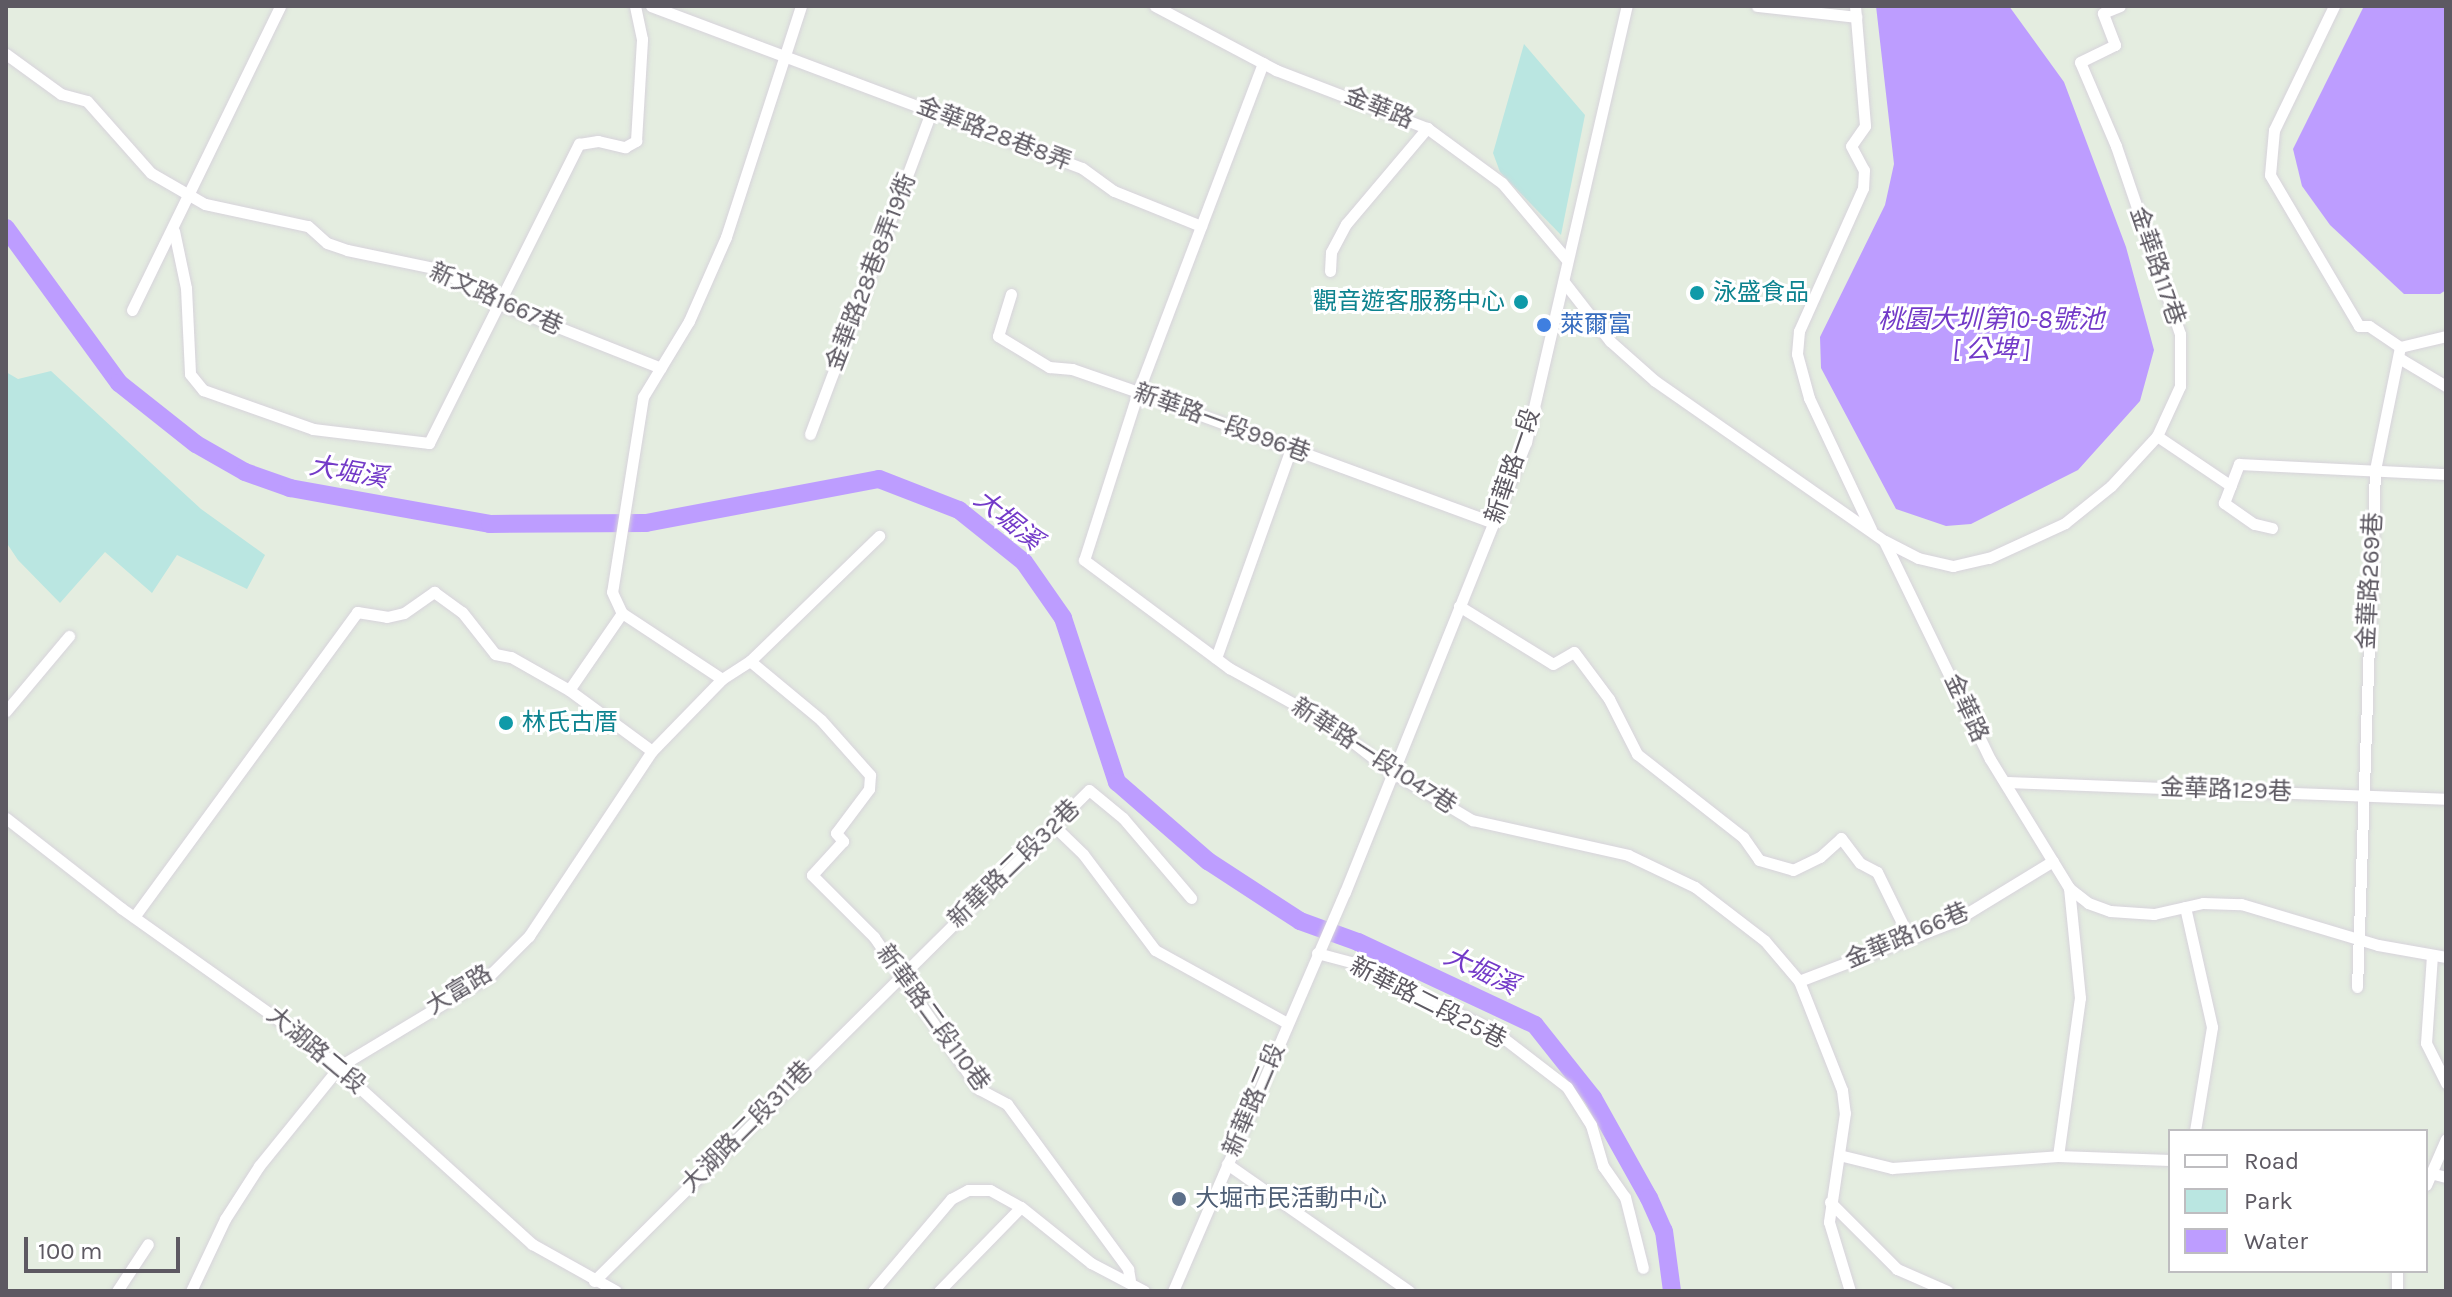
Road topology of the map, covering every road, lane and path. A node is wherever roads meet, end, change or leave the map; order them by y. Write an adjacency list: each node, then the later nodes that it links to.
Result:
1 (280, 6): 16 (street)
2 (635, 6): 23 (street)
3 (651, 6): 11 (street, 金華路28巷8弄)
4 (801, 6): 11 (street)
5 (1155, 6): 13 (street, 金華路)
6 (1627, 6): 19 (street, 新華路一段)
7 (1757, 6): 10 (street)
8 (2120, 6): 31 (street, 金華路117巷)
9 (2334, 6): 26 (street)
10 (1855, 12): 38 (street)
11 (781, 53): 14 (street, 金華路28巷8弄); 27 (street)
12 (6, 54): 16 (street, 新文路1667巷)
13 (1263, 63): 15 (street, 金華路); 17 (street)
14 (932, 110): 17 (street, 金華路28巷8弄); 30 (street, 金華路28巷8弄19衖)
15 (1427, 128): 19 (street, 金華路); 20 (street)
16 (187, 194): 18 (street); 23 (street, 新文路1667巷)
17 (1201, 226): 29 (street)
18 (174, 231): 23 (street); 24 (street)
19 (1567, 260): 21 (street, 新華路一段)
20 (1330, 271)
21 (1564, 282): 36 (street, 新華路一段); 38 (street, 金華路)
22 (1011, 294): 29 (street, 新華路一段996巷)
23 (497, 303): 27 (street, 新文路1667巷)
24 (132, 310)
25 (2446, 336): 26 (street)
26 (2400, 352): 28 (street); 33 (street, 金華路269巷)
27 (661, 368): 42 (street)
28 (2446, 386)
29 (1138, 392): 32 (street, 新華路一段996巷); 44 (street, 新華路一段1047巷)
30 (810, 434)
31 (2157, 436): 35 (street); 40 (street, 金華路117巷)
32 (1291, 449): 36 (street, 新華路一段996巷); 44 (street)
33 (2375, 470): 34 (street); 35 (street); 52 (street, 金華路269巷)
34 (2446, 474)
35 (2231, 486): 37 (street)
36 (1494, 523): 41 (street, 新華路一段)
37 (2272, 528)
38 (1871, 529): 40 (street, 金華路)
39 (879, 536): 45 (street, 大富路)
40 (1884, 541): 51 (street, 金華路)
41 (1459, 606): 50 (street, 新華路一段); 62 (street)
42 (622, 613): 46 (street); 47 (street)
43 (69, 636): 48 (street)
44 (1216, 658): 50 (street, 新華路一段1047巷)
45 (750, 661): 46 (street, 大富路); 67 (street, 新華路二段110巷)
46 (722, 679): 49 (street, 大富路)
47 (569, 690): 49 (street); 61 (street)
48 (6, 711)
49 (652, 751): 71 (street, 大富路)
50 (1390, 771): 59 (street, 新華路一段); 68 (street, 新華路一段1047巷)
51 (2006, 782): 52 (street, 金華路129巷); 56 (street, 金華路)
52 (2361, 795): 53 (street, 金華路129巷); 63 (street, 金華路269巷)
53 (2446, 799)
54 (6, 818): 61 (street, 大湖路二段)
55 (1052, 824): 58 (street, 新華路二段32巷); 67 (street, 新華路二段32巷); 70 (street)
56 (2053, 861): 57 (street, 金華路); 62 (street, 金華路166巷)
57 (2069, 888): 60 (street); 76 (street)
58 (1191, 898)
59 (1337, 907): 64 (street, 新華路二段)
60 (2185, 907): 63 (street); 73 (street)
61 (134, 917): 71 (street, 大湖路二段)
62 (1908, 935): 68 (street, 金華路166巷)
63 (2355, 938): 65 (street); 69 (street, 金華路269巷)
64 (1317, 953): 70 (street, 新華路二段); 85 (street, 新華路二段25巷)
65 (2432, 955): 66 (street); 72 (street)
66 (2446, 957)
67 (901, 974): 86 (street, 新華路二段110巷); 87 (street, 大湖路二段311巷)
68 (1799, 981): 75 (street, 新華路一段1047巷)
69 (2357, 987)
70 (1287, 1023): 78 (street, 新華路二段)
71 (340, 1066): 87 (street, 大湖路二段); 89 (street, 大富路)
72 (2446, 1083)
73 (2195, 1129)
74 (2446, 1139): 79 (street)
75 (1839, 1155): 76 (street); 82 (street, 新華路一段1047巷)
76 (2058, 1156): 77 (street)
77 (2168, 1160)
78 (1227, 1164): 94 (street, 新華路二段); 95 (street)
79 (2430, 1173): 80 (street); 81 (street)
80 (2446, 1177)
81 (2428, 1179)
82 (1830, 1202): 96 (street, 新華路一段1047巷); 97 (street)
83 (1021, 1207): 86 (street); 91 (street); 92 (street)
84 (148, 1244): 88 (street)
85 (1643, 1268)
86 (1130, 1280): 93 (street)
87 (594, 1281): 90 (street, 大湖路二段)
88 (117, 1291)
89 (191, 1291)
90 (616, 1291)
91 (873, 1291)
92 (939, 1291)
93 (1144, 1291)
94 (1173, 1291)
95 (1409, 1291)
96 (1850, 1291)
97 (1947, 1291)

